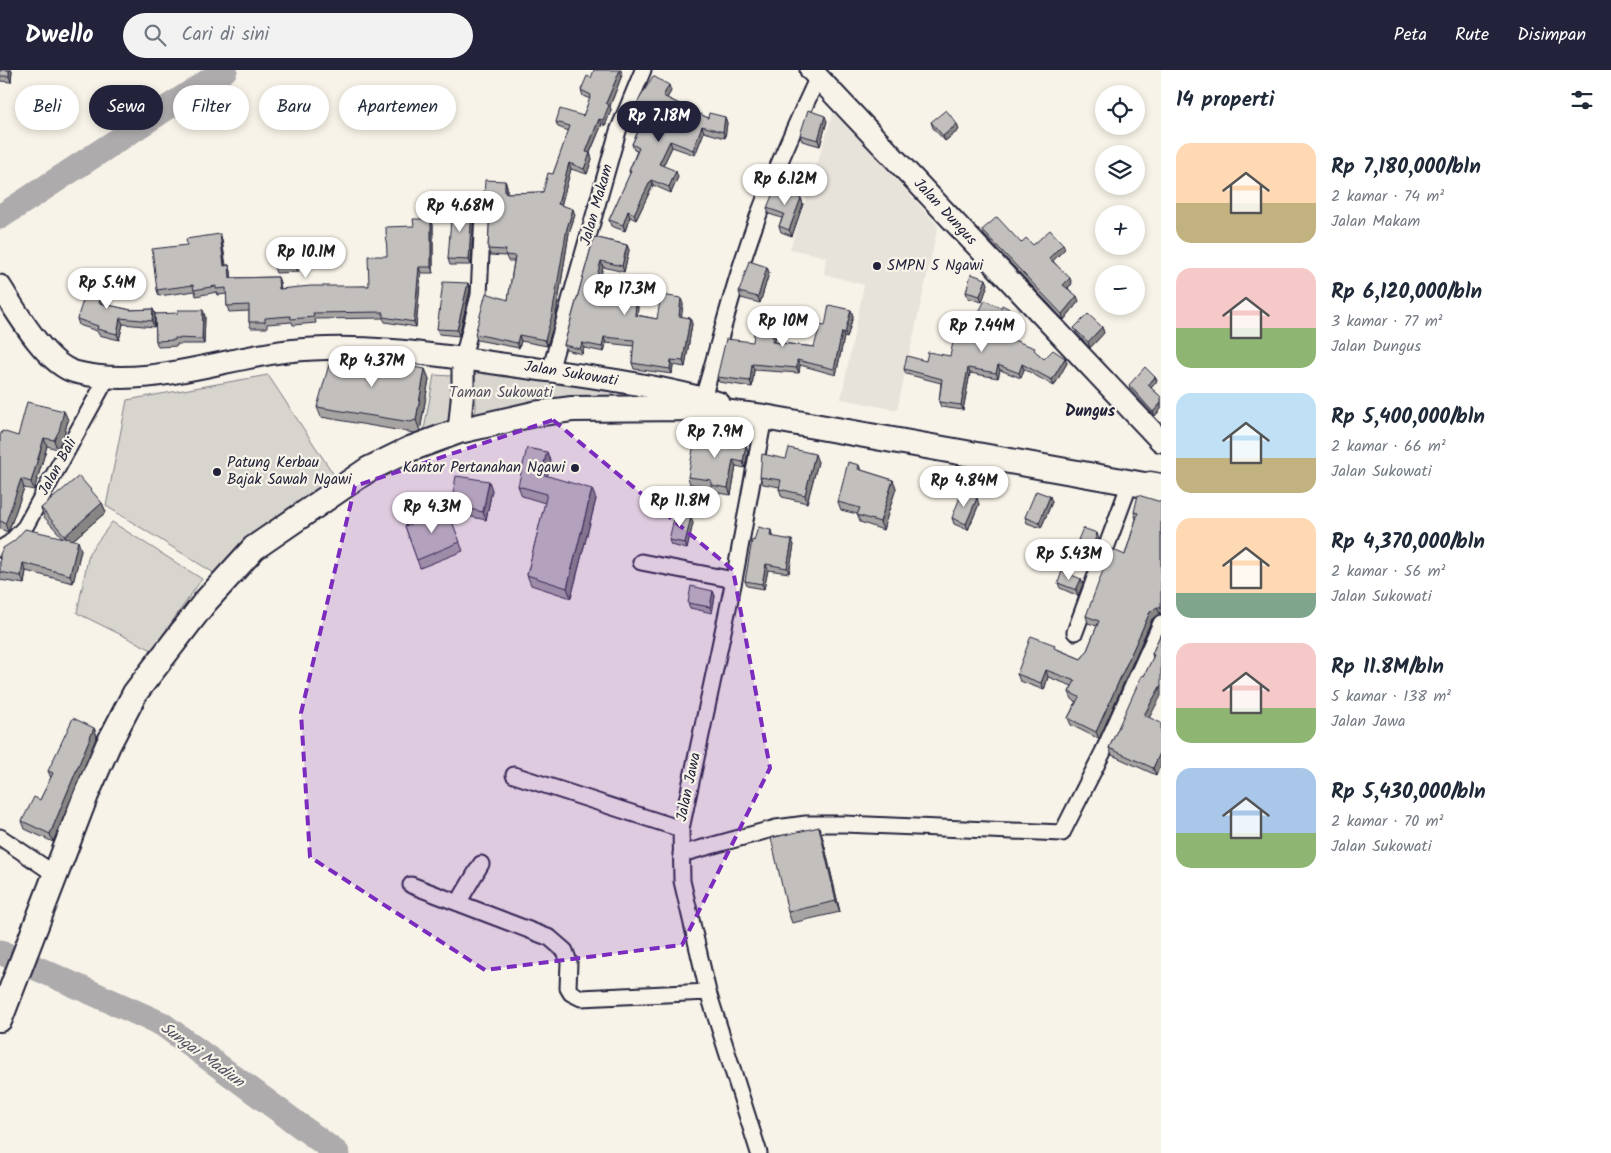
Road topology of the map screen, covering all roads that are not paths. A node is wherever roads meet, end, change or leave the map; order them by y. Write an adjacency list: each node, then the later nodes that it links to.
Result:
1 (643, 70): 6 (street, Jalan Makam)
2 (815, 73): 8 (street); 11 (main road, Jalan Dungus)
3 (483, 213): 5 (street)
4 (4, 293): 7 (main road, Jalan Sukowati)
5 (463, 358): 6 (main road, Jalan Sukowati); 7 (main road, Jalan Sukowati); 10 (main road)
6 (550, 371): 8 (main road, Jalan Sukowati)
7 (107, 378): 13 (street, Jalan Bali)
8 (702, 398): 9 (main road, Jalan Sukowati)
9 (764, 417): 10 (main road); 12 (main road, Jalan Sukowati); 15 (street, Jalan Jawa)
10 (459, 431): 23 (main road)
11 (1161, 441)
12 (1147, 486): 17 (street)
13 (0, 549)
14 (642, 562): 15 (street)
15 (734, 580): 19 (street, Jalan Jawa)
16 (1161, 622): 21 (street)
17 (1075, 632)
18 (514, 775): 19 (street)
19 (680, 829): 21 (street, Jalan Jawa)
20 (0, 837): 23 (street)
21 (681, 854): 26 (street, Jalan Jawa)
22 (482, 864): 25 (street)
23 (56, 875): 27 (main road)
24 (411, 885): 25 (street)
25 (458, 903): 26 (street)
26 (708, 992): 28 (street, Jalan Jawa)
27 (0, 1019)
28 (758, 1153)

